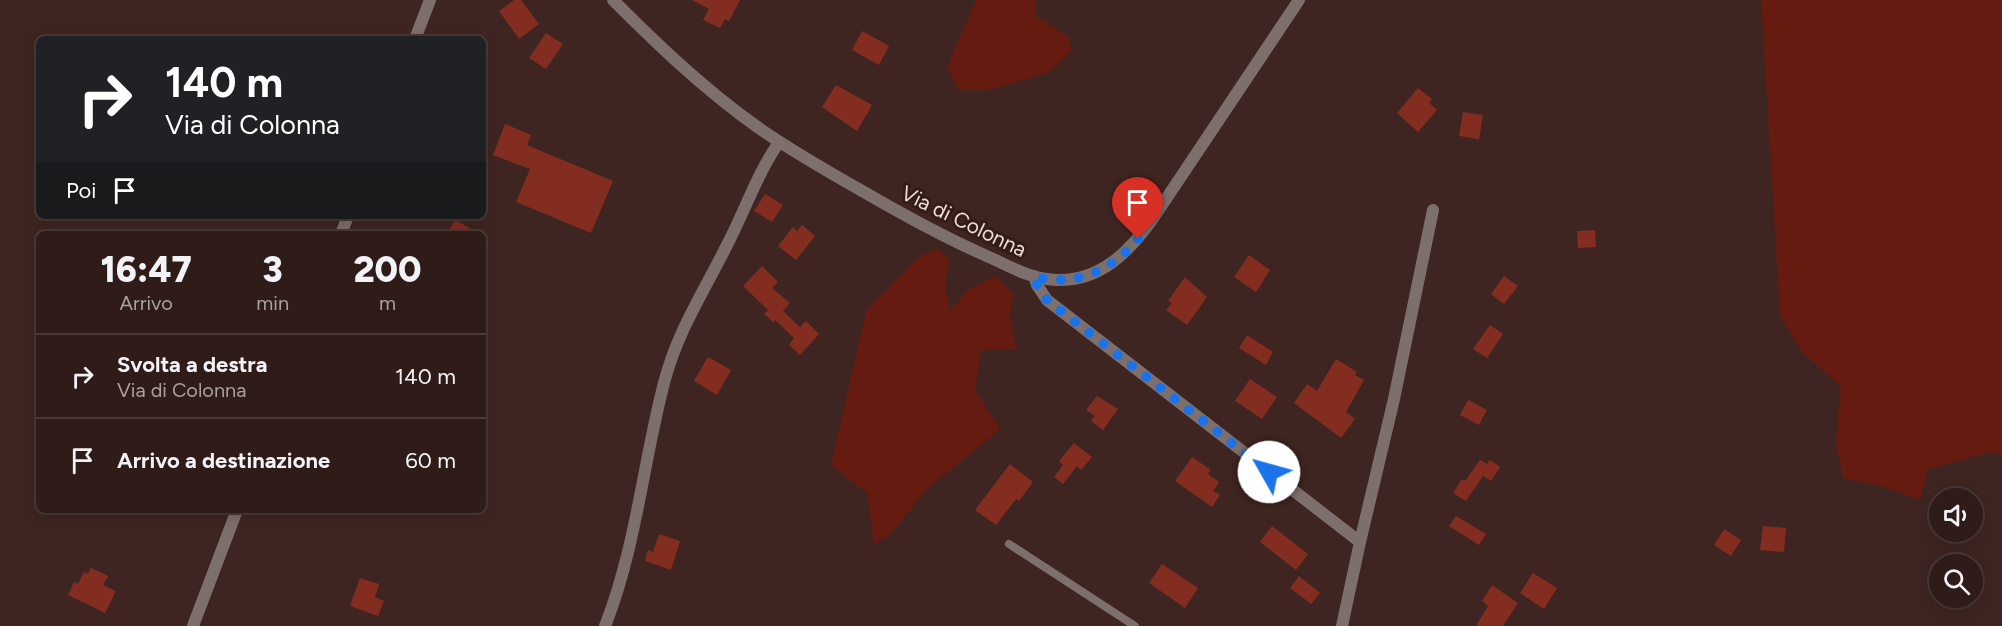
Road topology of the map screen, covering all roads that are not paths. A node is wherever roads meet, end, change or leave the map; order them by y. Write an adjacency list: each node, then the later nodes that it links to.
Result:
1 (430, 0): 4 (street)
2 (613, 0): 5 (street, Via di Colonna)
3 (1299, 0): 7 (street, Via di Colonna)
4 (416, 36)
5 (779, 142): 7 (street, Via di Colonna); 12 (street)
6 (1433, 210): 9 (street)
7 (1034, 276): 9 (street)
8 (236, 513): 11 (street)
9 (1360, 542): 14 (street)
10 (1009, 544): 13 (lane)
11 (193, 626)
12 (605, 626)
13 (1135, 626)
14 (1342, 626)

